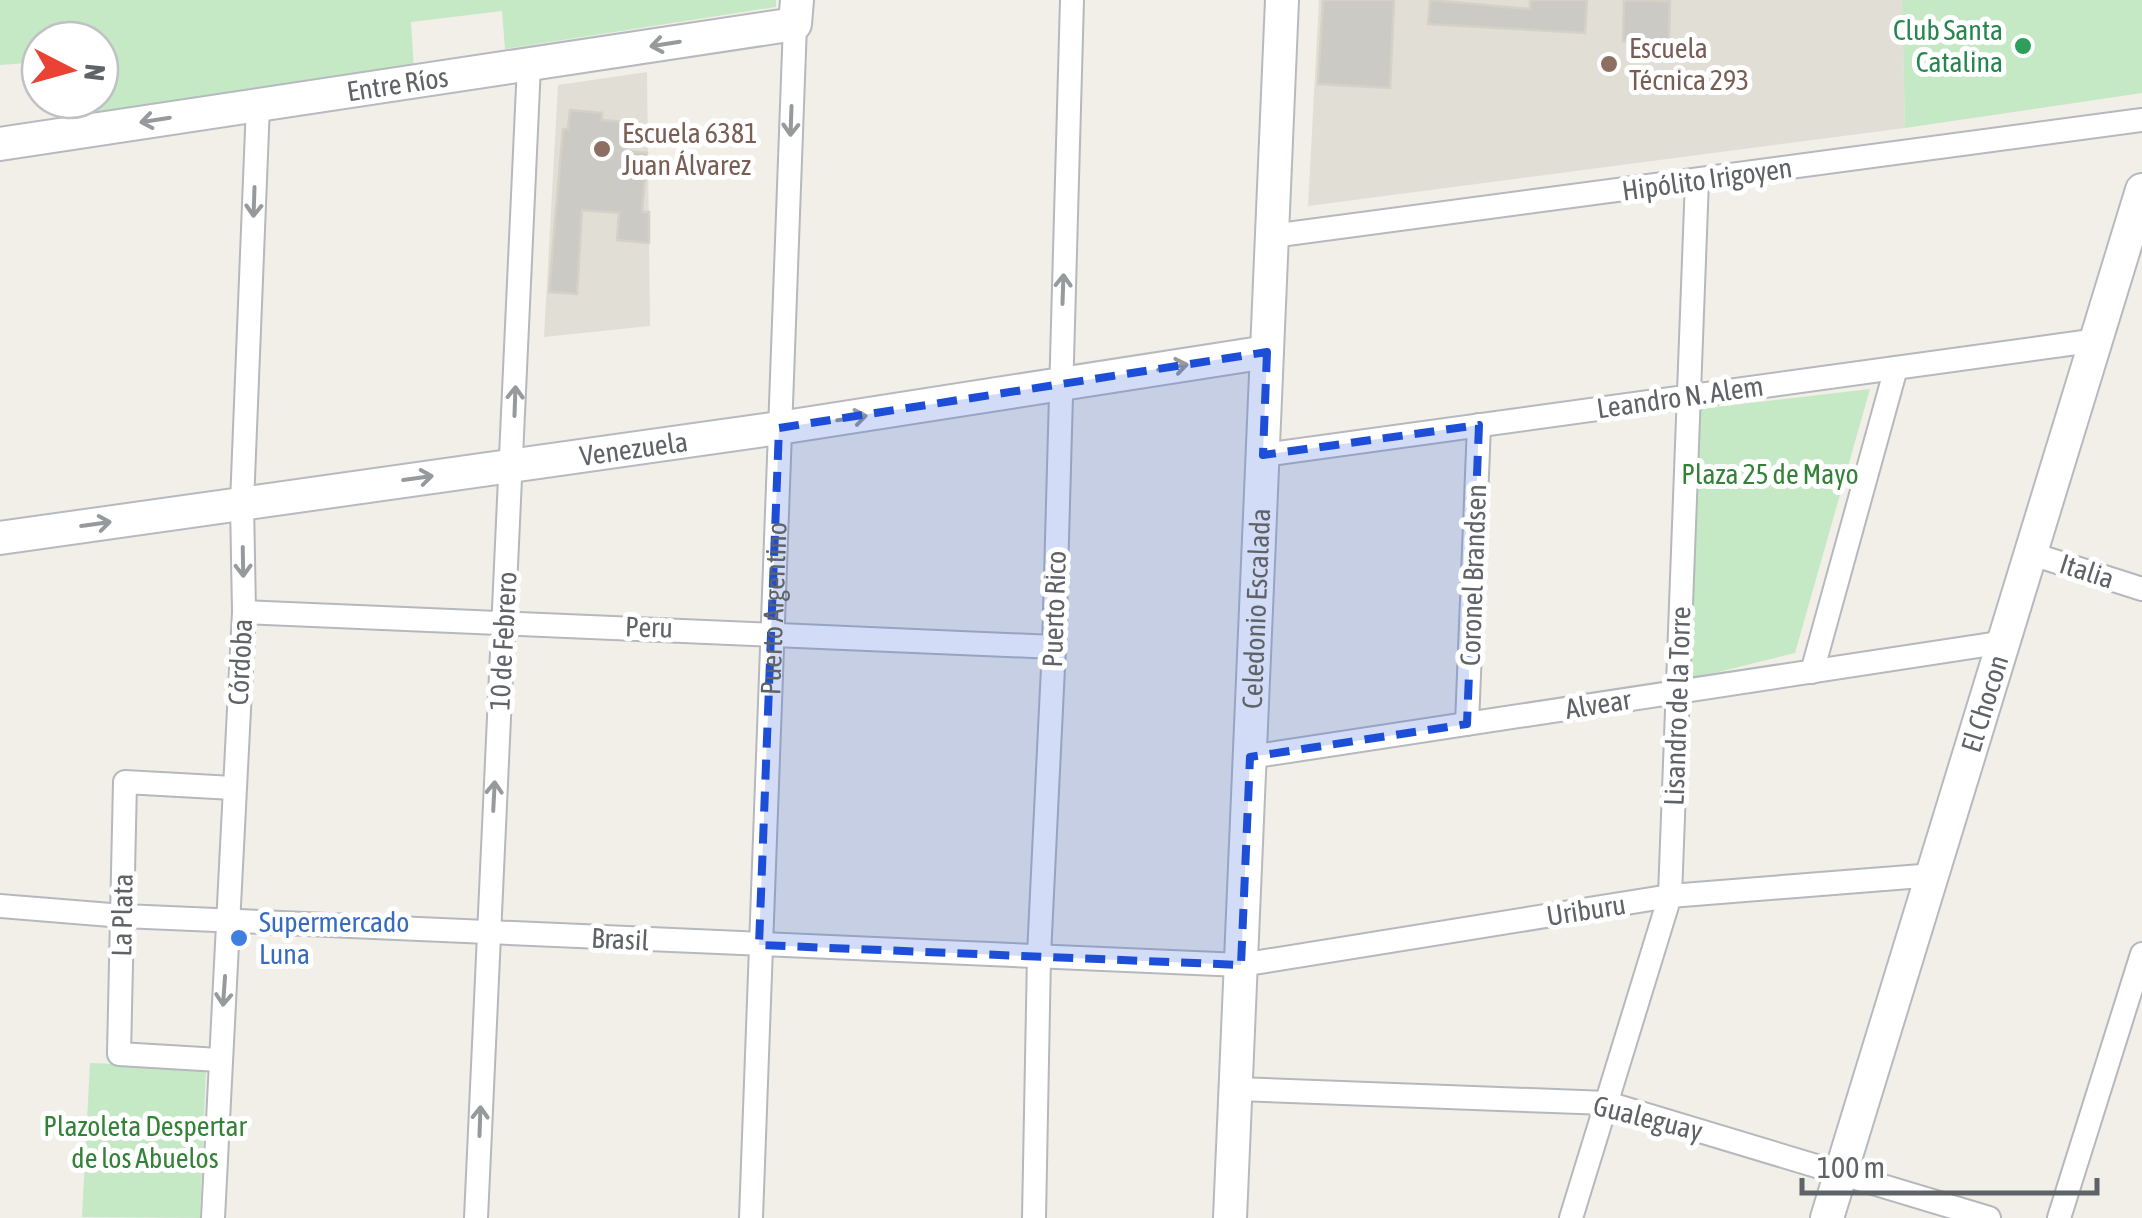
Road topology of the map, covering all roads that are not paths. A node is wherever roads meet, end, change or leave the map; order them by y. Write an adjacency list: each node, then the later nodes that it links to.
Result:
1 (1072, 0): 14 (street, Puerto Rico, one-way to 1)
2 (1282, 0): 10 (street, Celedonio Escalada)
3 (796, 12): 4 (street, Entre Ríos, one-way to 4); 17 (street, Puerto Argentino, one-way to 17)
4 (529, 65): 5 (street, Entre Ríos); 19 (street, 10 de Febrero, one-way to 4)
5 (258, 105): 7 (street, Entre Ríos, one-way to 7); 20 (street, Córdoba, one-way to 20)
6 (2142, 120): 8 (street, Hipólito Irigoyen)
7 (0, 144)
8 (1696, 180): 10 (street, Hipólito Irigoyen); 15 (street, Lisandro de la Torre)
9 (2142, 190): 11 (street, El Chocon)
10 (1272, 236): 12 (street, Celedonio Escalada)
11 (2098, 340): 13 (street, Leandro N. Alem); 22 (street, El Chocon)
12 (1267, 352): 14 (street, Venezuela, one-way to 12); 18 (street, Celedonio Escalada)
13 (1896, 368): 15 (street, Leandro N. Alem); 29 (street)
14 (1060, 386): 17 (street, Venezuela, one-way to 14); 28 (street, Puerto Rico)
15 (1688, 396): 16 (street, Leandro N. Alem); 30 (street, Lisandro de la Torre)
16 (1478, 426): 18 (street, Leandro N. Alem); 31 (street, Coronel Brandsen)
17 (779, 428): 19 (street, Venezuela); 26 (street, Puerto Argentino)
18 (1263, 455): 32 (street, Celedonio Escalada)
19 (513, 464): 20 (street, Venezuela, one-way to 19); 25 (street, 10 de Febrero)
20 (242, 503): 21 (street, Venezuela, one-way to 20); 24 (street, Córdoba, one-way to 24)
21 (0, 538)
22 (2032, 554): 23 (street, Italia); 27 (street, El Chocon)
23 (2142, 589)
24 (244, 612): 25 (street, Peru); 33 (street, Córdoba)
25 (504, 622): 26 (street, Peru); 39 (street, 10 de Febrero, one-way to 25)
26 (774, 632): 28 (street, Peru); 40 (street, Puerto Argentino)
27 (2005, 642): 29 (street, Alvear); 34 (street, El Chocon)
28 (1054, 647): 42 (street, Puerto Rico)
29 (1812, 672): 30 (street, Alvear)
30 (1678, 692): 31 (street, Alvear); 35 (street, Lisandro de la Torre)
31 (1468, 724): 32 (street, Alvear)
32 (1250, 758): 43 (street, Celedonio Escalada)
33 (232, 788): 37 (street, La Plata); 38 (street, Córdoba)
34 (1934, 875): 35 (street, Uriburu); 47 (street, El Chocon)
35 (1670, 896): 43 (street, Uriburu); 46 (street, Lisandro de la Torre)
36 (0, 906): 37 (street, Brasil)
37 (123, 916): 38 (street, Brasil); 44 (street, La Plata)
38 (229, 920): 39 (street, Brasil); 44 (street, Córdoba, one-way to 44)
39 (487, 932): 40 (street, Brasil); 49 (street, 10 de Febrero, one-way to 39)
40 (759, 945): 42 (street, Brasil); 50 (street, Puerto Argentino)
41 (2142, 954): 56 (street)
42 (1038, 955): 43 (street, Brasil); 51 (street, Puerto Rico)
43 (1241, 965): 45 (street, Celedonio Escalada)
44 (219, 1060): 48 (street, Córdoba)
45 (1236, 1089): 46 (street, Gualeguay); 52 (street, Celedonio Escalada)
46 (1606, 1102): 47 (street, Gualeguay); 53 (street, Lisandro de la Torre)
47 (1841, 1173): 54 (street, El Chocon); 55 (street, Gualeguay)
48 (214, 1218)
49 (476, 1218)
50 (750, 1218)
51 (1034, 1218)
52 (1230, 1218)
53 (1571, 1218)
54 (1827, 1218)
55 (1989, 1218)
56 (2059, 1218)

